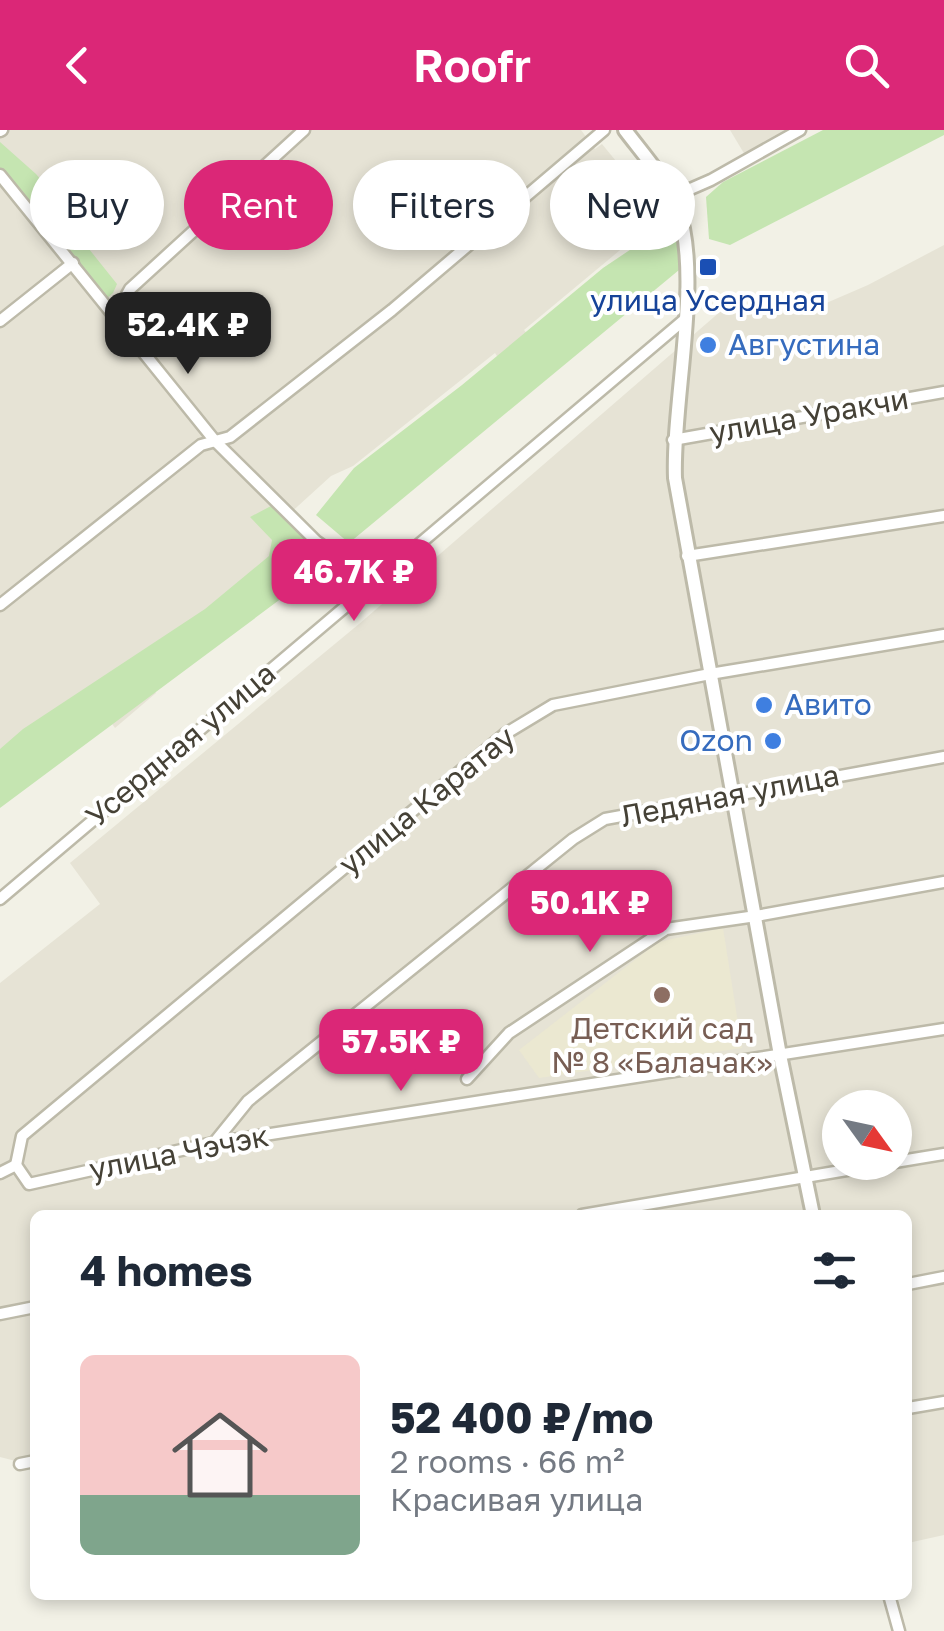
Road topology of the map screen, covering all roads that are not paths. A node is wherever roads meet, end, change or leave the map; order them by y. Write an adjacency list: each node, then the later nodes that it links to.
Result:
1 (304, 130): 10 (street)
2 (604, 130): 15 (street)
3 (625, 130): 5 (street)
4 (800, 130): 7 (street)
5 (646, 160)
6 (0, 176): 9 (street)
7 (695, 187)
8 (683, 250): 11 (street)
9 (72, 264): 10 (street); 12 (street)
10 (114, 318): 15 (street)
11 (684, 320): 14 (street); 18 (street, Усердная улица)
12 (0, 321)
13 (944, 392): 14 (street, улица Уракчи)
14 (673, 440): 17 (street)
15 (215, 441): 18 (street); 19 (street)
16 (944, 516): 17 (street)
17 (688, 556): 21 (street)
18 (373, 582): 25 (street, Усердная улица)
19 (0, 605)
20 (944, 635): 21 (street, улица Каратау)
21 (710, 674): 23 (street); 33 (street, улица Каратау)
22 (944, 756): 23 (street, Ледяная улица)
23 (734, 794): 26 (street); 30 (street, Ледяная улица)
24 (944, 882): 26 (street)
25 (0, 899)
26 (756, 916): 28 (street); 29 (street)
27 (944, 1029): 28 (street, улица Чэчэк)
28 (780, 1055): 30 (street, улица Чэчэк); 36 (street)
29 (467, 1079)
30 (213, 1144): 33 (street, улица Чэчэк)
31 (944, 1154): 32 (street)
32 (912, 1159)
33 (16, 1165): 34 (street)
34 (0, 1173)
35 (822, 1175): 36 (street)
36 (806, 1178): 37 (street); 38 (street)
37 (612, 1210)
38 (813, 1210)
39 (944, 1277): 40 (street)
40 (912, 1283)
41 (30, 1309): 42 (street)
42 (0, 1314)
43 (944, 1402): 44 (street)
44 (912, 1407)
45 (30, 1462): 46 (street)
46 (20, 1464)
47 (890, 1600): 48 (street)
48 (899, 1631)

